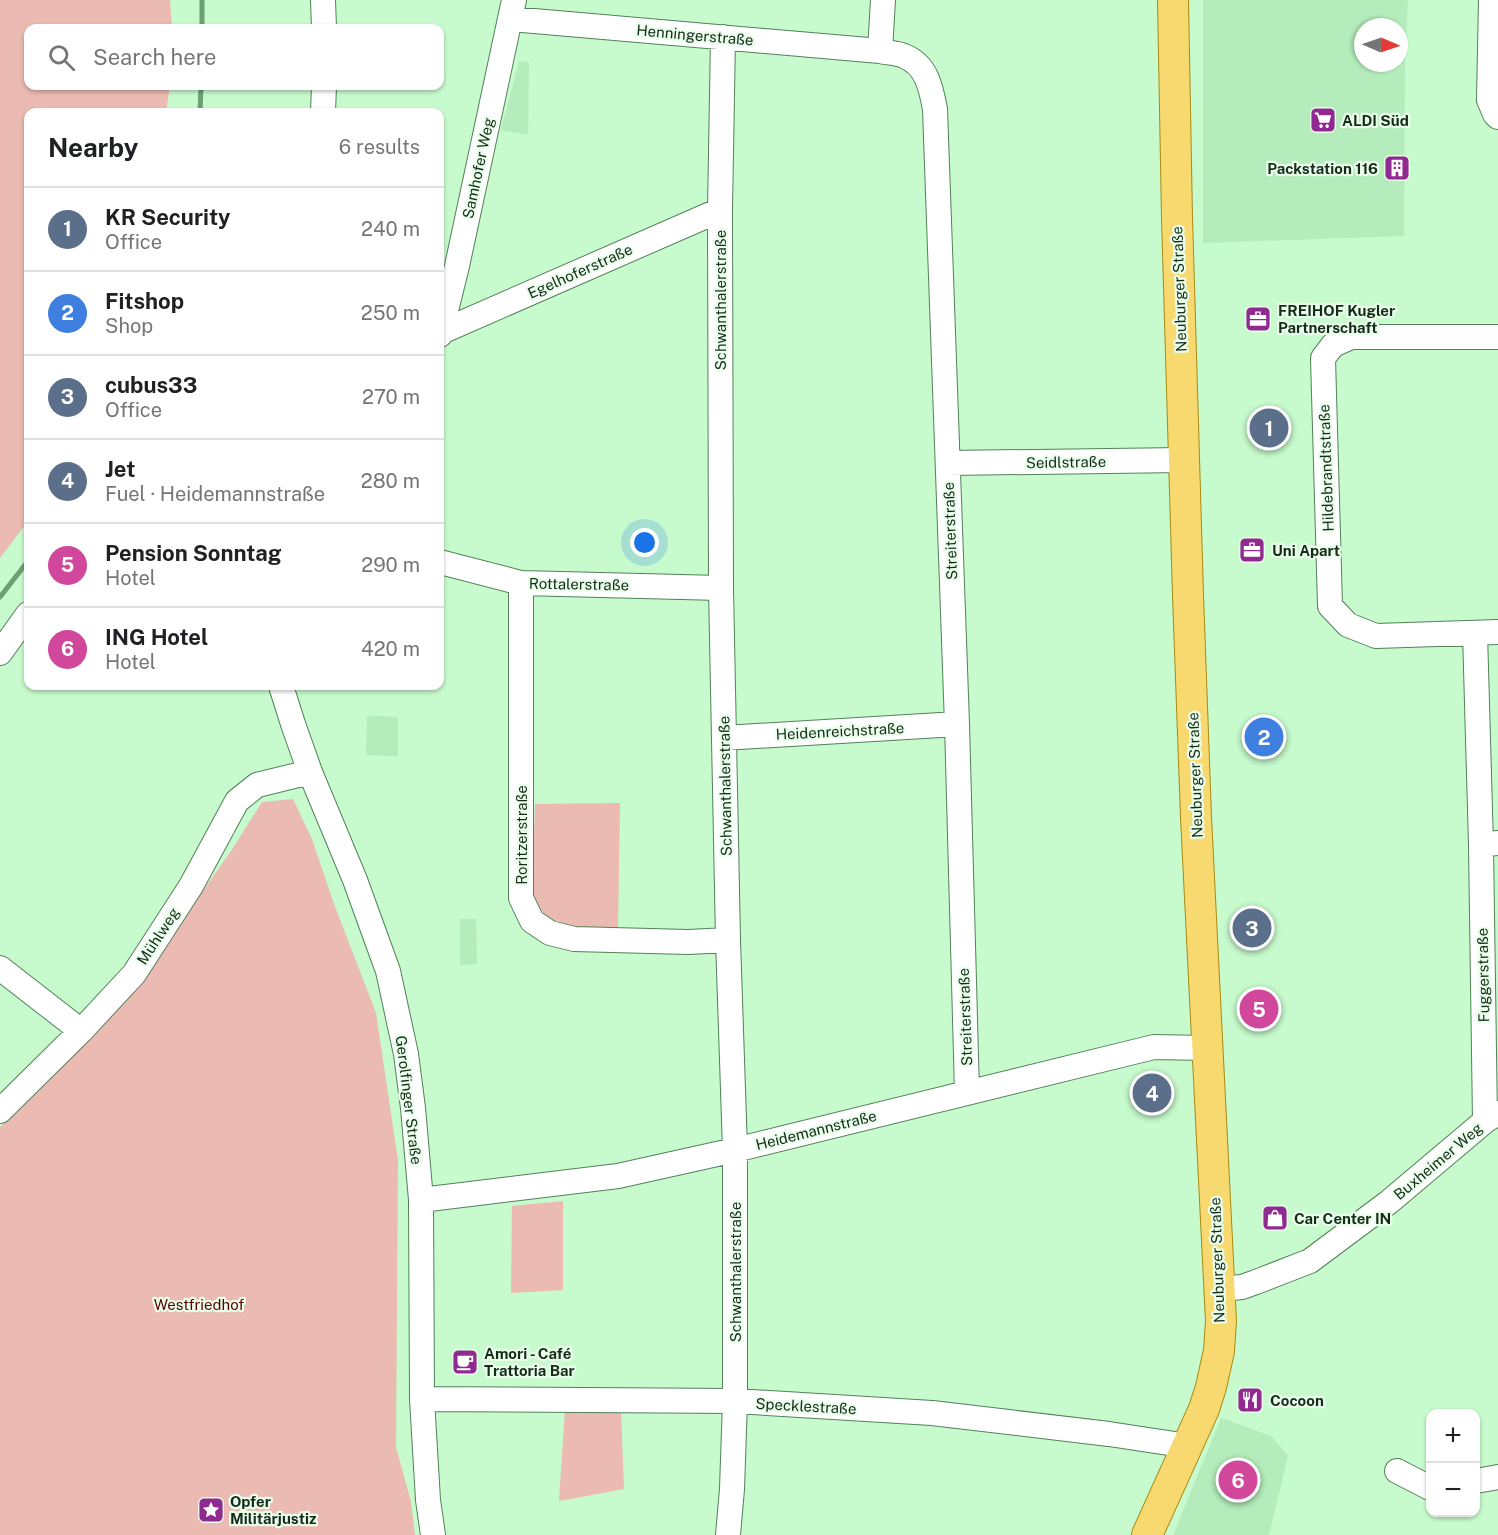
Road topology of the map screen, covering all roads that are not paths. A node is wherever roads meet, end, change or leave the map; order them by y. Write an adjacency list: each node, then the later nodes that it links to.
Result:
1 (323, 0): 6 (street)
2 (883, 0): 8 (street)
3 (1173, 0): 16 (main road, Neuburger Straße)
4 (1491, 0): 11 (street)
5 (512, 9): 7 (street, Henningerstraße); 13 (street, Samhofer Weg)
6 (324, 24)
7 (723, 37): 8 (street, Henningerstraße); 12 (street, Schwanthalerstraße)
8 (880, 51): 17 (street, Streiterstraße)
9 (324, 90): 10 (street)
10 (323, 108)
11 (1498, 117)
12 (720, 210): 14 (street, Egelhoferstraße); 20 (street, Schwanthalerstraße)
13 (444, 318)
14 (444, 332)
15 (1498, 337): 22 (street, Hildebrandtstraße)
16 (1184, 460): 17 (street, Seidlstraße); 32 (main road, Neuburger Straße)
17 (948, 463): 25 (street, Streiterstraße)
18 (444, 563): 19 (street, Rottalerstraße)
19 (521, 583): 20 (street, Rottalerstraße); 29 (street, Roritzerstraße)
20 (721, 588): 26 (street, Schwanthalerstraße)
21 (24, 620): 23 (street)
22 (1486, 633): 28 (street, Hildebrandtstraße)
23 (0, 653)
24 (282, 690): 27 (street, Gerolfinger Straße)
25 (957, 724): 26 (street, Heidenreichstraße); 33 (street, Streiterstraße)
26 (724, 738): 29 (street, Schwanthalerstraße)
27 (310, 772): 31 (street, Mühlweg); 37 (street, Gerolfinger Straße)
28 (1490, 844): 35 (street, Fuggerstraße)
29 (728, 940): 36 (street, Schwanthalerstraße)
30 (0, 968): 31 (street)
31 (81, 1031): 34 (street, Mühlweg)
32 (1207, 1048): 33 (street, Heidemannstraße); 38 (main road, Neuburger Straße)
33 (967, 1093): 36 (street, Heidemannstraße)
34 (0, 1111)
35 (1492, 1117): 38 (street, Buxheimer Weg)
36 (735, 1150): 37 (street, Heidemannstraße); 40 (street, Schwanthalerstraße)
37 (421, 1200): 39 (street, Gerolfinger Straße)
38 (1220, 1289): 41 (main road, Neuburger Straße)
39 (422, 1399): 40 (street, Specklestraße); 46 (street, Gerolfinger Straße)
40 (735, 1401): 41 (street, Specklestraße); 47 (street, Schwanthalerstraße)
41 (1188, 1446): 48 (main road, Neuburger Straße)
42 (1397, 1471): 45 (street)
43 (1498, 1477): 44 (street)
44 (1480, 1480)
45 (1426, 1486)
46 (433, 1535)
47 (728, 1535)
48 (1147, 1535)

